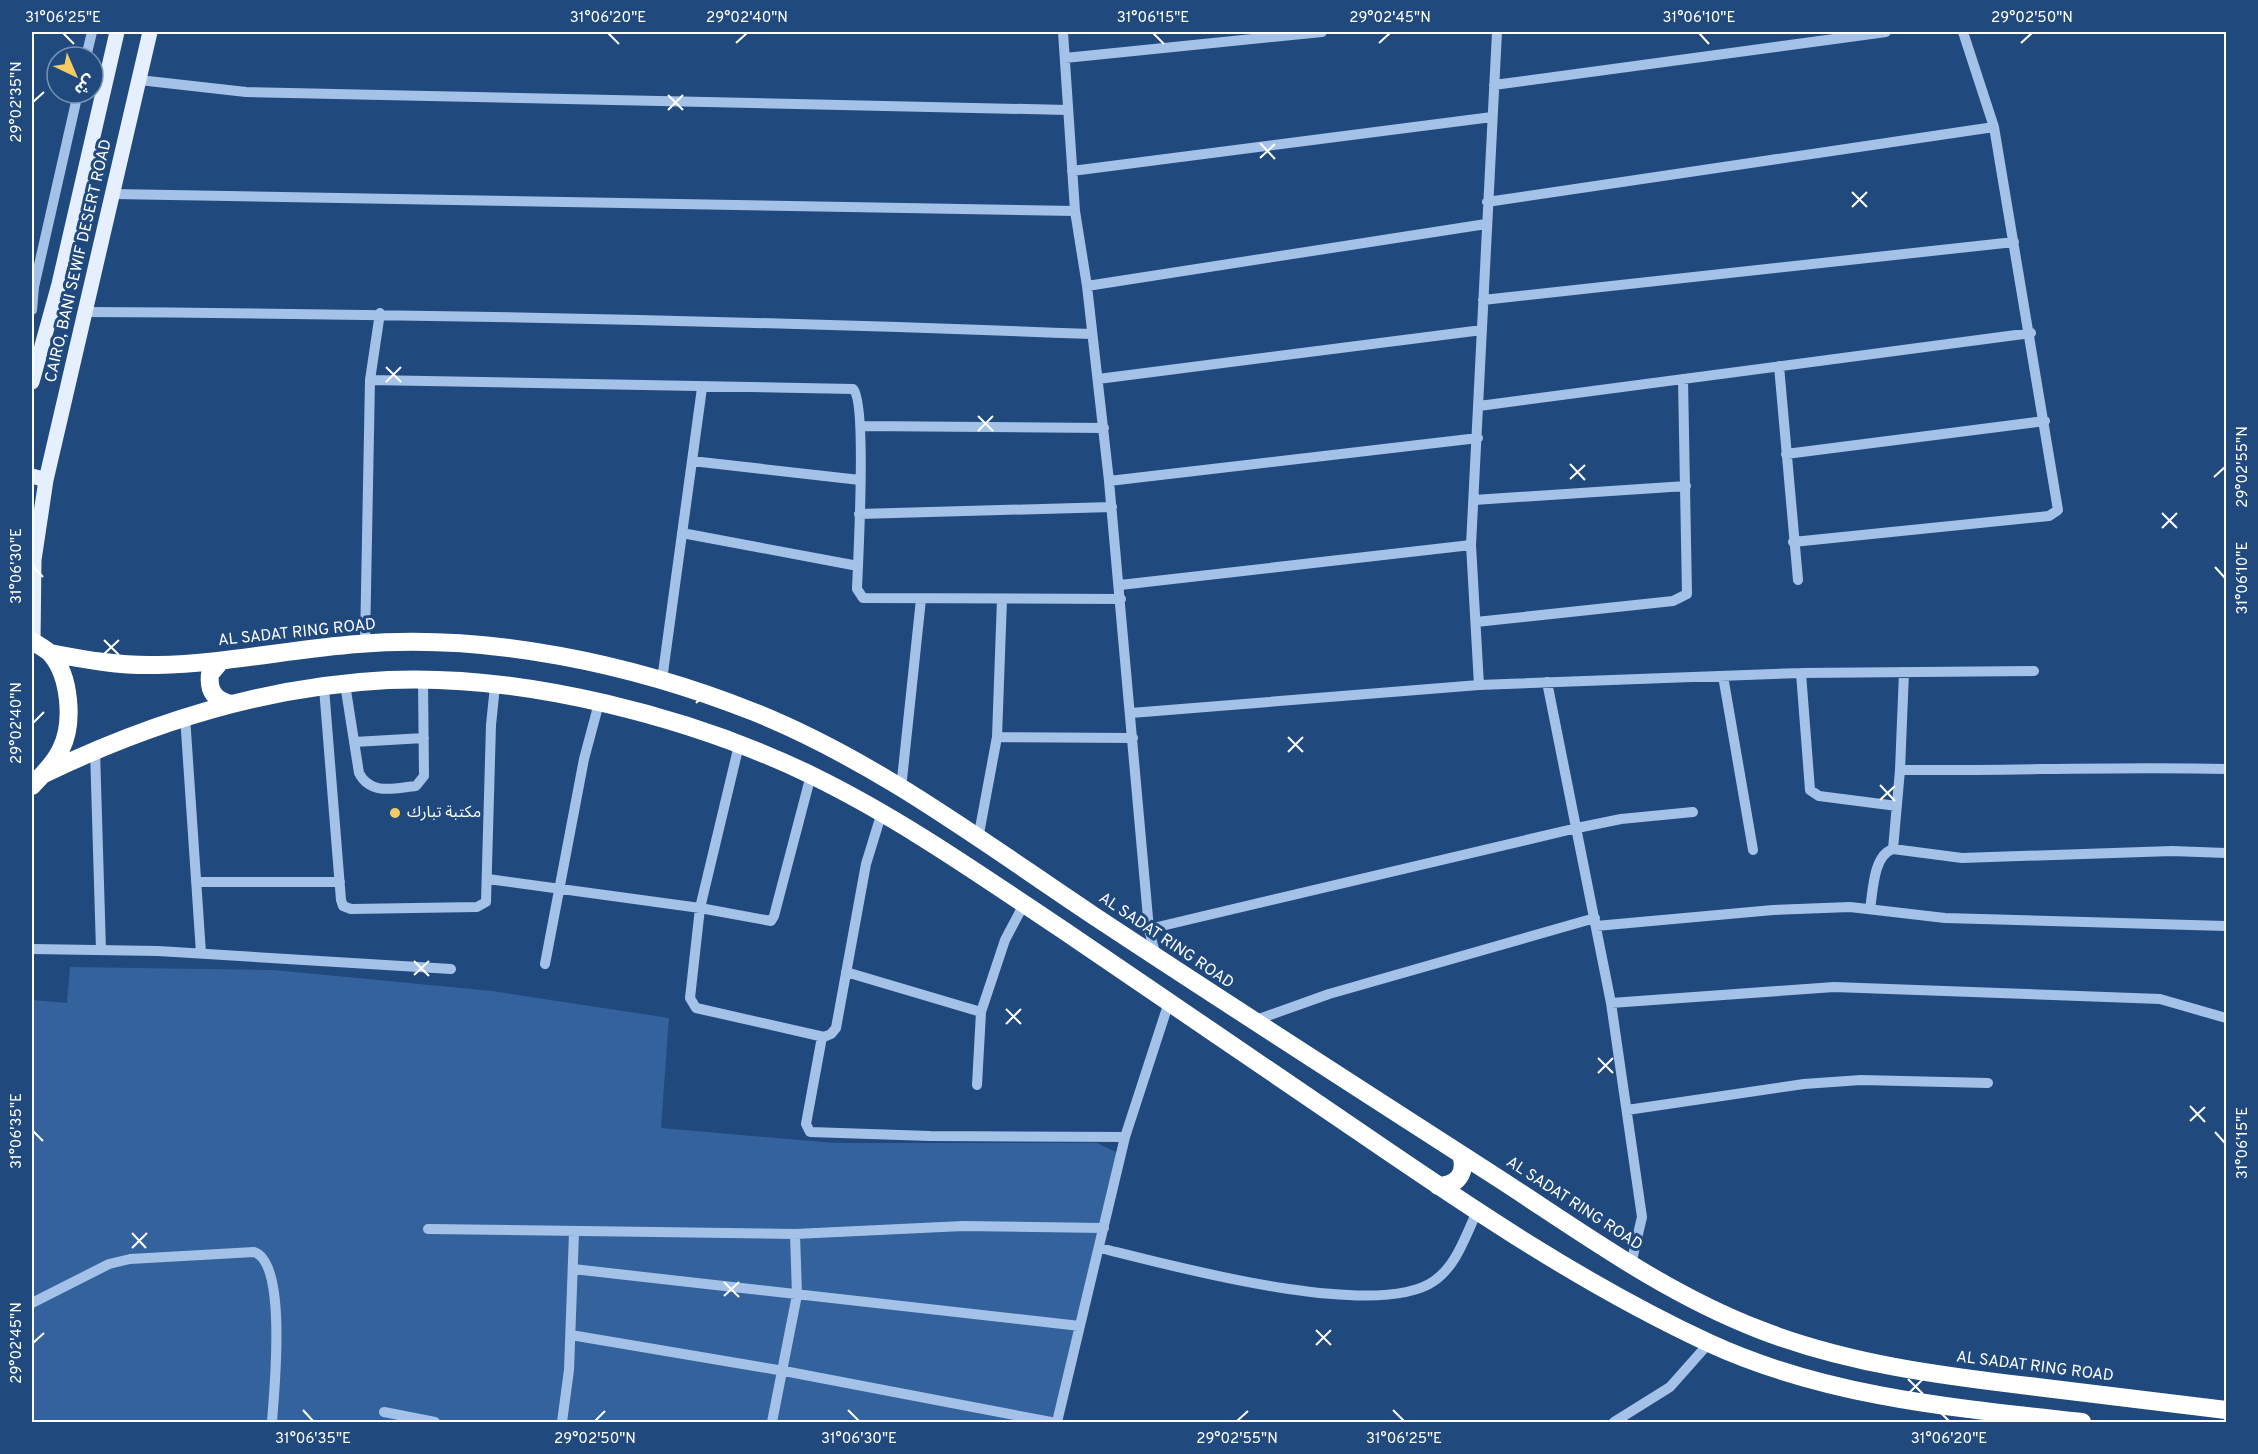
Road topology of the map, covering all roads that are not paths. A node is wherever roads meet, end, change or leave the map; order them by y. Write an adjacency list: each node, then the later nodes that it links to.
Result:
1 (117, 32): 34 (main road, CAIRO, BANI SEWIF DESERT ROAD)
2 (150, 32): 10 (main road, CAIRO, BANI SEWIF DESERT ROAD)
3 (1063, 32): 9 (street)
4 (1322, 32): 8 (street)
5 (1497, 32): 11 (street)
6 (1886, 32): 11 (street)
7 (1963, 32): 15 (street)
8 (1293, 33): 9 (street)
9 (1065, 58): 13 (street)
10 (139, 80): 13 (street); 17 (main road, CAIRO, BANI SEWIF DESERT ROAD)
11 (1494, 85): 14 (street)
12 (75, 105): 24 (street)
13 (1068, 110): 16 (street)
14 (1492, 117): 16 (street); 18 (street)
15 (1994, 127): 18 (street); 21 (street)
16 (1072, 171): 19 (street)
17 (113, 194): 19 (street); 25 (main road, CAIRO, BANI SEWIF DESERT ROAD)
18 (1487, 202): 20 (street)
19 (1075, 211): 22 (street)
20 (1486, 224): 22 (street); 23 (street)
21 (2014, 242): 23 (street); 28 (street)
22 (1087, 286): 29 (street)
23 (1483, 300): 27 (street)
24 (32, 310)
25 (85, 312): 26 (street); 44 (main road, CAIRO, BANI SEWIF DESERT ROAD)
26 (380, 314): 29 (street); 35 (street)
27 (1482, 330): 32 (street); 37 (street)
28 (2031, 333): 31 (street); 38 (street)
29 (1092, 334): 32 (street)
30 (32, 357): 34 (street)
31 (1779, 366): 33 (street); 42 (street)
32 (1098, 379): 40 (street)
33 (1683, 379): 37 (street); 47 (street)
34 (32, 380)
35 (370, 380): 36 (street); 62 (street)
36 (702, 388): 39 (street); 43 (street)
37 (1479, 406): 41 (street)
38 (2045, 422): 42 (street); 52 (street)
39 (861, 426): 40 (street); 45 (street)
40 (1104, 428): 46 (street)
41 (1478, 438): 46 (street); 48 (street)
42 (1786, 454): 52 (street)
43 (692, 461): 45 (street); 51 (street)
44 (39, 478): 61 (main road, CAIRO, BANI SEWIF DESERT ROAD)
45 (860, 480): 50 (street)
46 (1109, 481): 49 (street)
47 (1686, 486): 48 (street); 60 (street)
48 (1474, 500): 53 (street)
49 (1112, 507): 50 (street); 56 (street)
50 (859, 514): 54 (street)
51 (682, 533): 54 (street); 69 (street)
52 (1794, 542): 55 (street)
53 (1471, 545): 56 (street); 60 (street)
54 (858, 566): 57 (street)
55 (1798, 580)
56 (1120, 585): 58 (street)
57 (921, 599): 59 (street); 90 (street)
58 (1121, 599): 59 (street); 78 (street)
59 (1002, 600): 80 (street)
60 (1476, 622): 73 (street)
61 (32, 641): 63 (highway)
62 (364, 643): 64 (highway, AL SADAT RING ROAD); 69 (highway, AL SADAT RING ROAD)
63 (50, 654): 64 (highway, AL SADAT RING ROAD); 89 (highway)
64 (221, 661): 77 (highway)
65 (2034, 671): 66 (street)
66 (1904, 672): 67 (street); 87 (street)
67 (1800, 673): 68 (street); 91 (street)
68 (1723, 676): 71 (street); 97 (street)
69 (662, 680): 90 (highway, AL SADAT RING ROAD)
70 (423, 681): 72 (highway); 74 (highway); 81 (street)
71 (1547, 682): 73 (street); 94 (street)
72 (345, 684): 75 (highway); 83 (street)
73 (1479, 685): 78 (street)
74 (495, 686): 76 (highway); 99 (street)
75 (324, 688): 77 (highway); 101 (street)
76 (599, 703): 84 (highway); 102 (street)
77 (232, 704): 79 (highway)
78 (1131, 713): 82 (street)
79 (184, 716): 85 (highway); 100 (street)
80 (997, 736): 82 (street); 95 (street)
81 (424, 738): 83 (street); 83 (street)
82 (1133, 738): 108 (street)
83 (354, 742)
84 (739, 745): 88 (highway); 104 (street)
85 (95, 750): 89 (highway); 110 (street)
86 (2226, 769): 87 (street)
87 (1900, 770): 91 (street)
88 (811, 775): 92 (highway); 104 (street)
89 (37, 780)
90 (901, 789): 95 (highway, AL SADAT RING ROAD)
91 (1897, 806): 96 (street)
92 (882, 812): 103 (highway); 115 (street)
93 (1693, 812): 94 (street)
94 (1577, 828): 106 (street); 108 (street)
95 (978, 839): 112 (highway, AL SADAT RING ROAD)
96 (1893, 849): 98 (street); 105 (street)
97 (1753, 850)
98 (2226, 853)
99 (488, 879): 101 (street); 102 (street)
100 (196, 882): 101 (street); 111 (street)
101 (340, 882)
102 (559, 889): 104 (street); 113 (street)
103 (1023, 904): 116 (highway); 118 (street)
104 (700, 908): 121 (street)
105 (1870, 909): 106 (street); 107 (street)
106 (1595, 922): 117 (street); 120 (street)
107 (2226, 926)
108 (1149, 929): 112 (street)
109 (32, 949): 110 (street)
110 (101, 950): 111 (street)
111 (201, 953): 114 (street)
112 (1156, 957): 120 (highway, AL SADAT RING ROAD)
113 (545, 964)
114 (452, 969)
115 (846, 972): 118 (street); 121 (street)
116 (1169, 1002): 125 (street); 127 (highway)
117 (1611, 1003): 119 (street); 124 (street)
118 (981, 1012): 123 (street)
119 (2226, 1018)
120 (1252, 1021): 126 (highway, AL SADAT RING ROAD)
121 (822, 1037): 125 (street)
122 (1988, 1083): 124 (street)
123 (977, 1085)
124 (1627, 1110): 134 (street)
125 (1125, 1137): 129 (street)
126 (1461, 1155): 127 (highway); 134 (highway, AL SADAT RING ROAD)
127 (1438, 1185): 128 (highway)
128 (1477, 1212): 133 (street); 140 (highway)
129 (1104, 1228): 132 (street); 133 (street)
130 (428, 1229): 131 (street)
131 (574, 1233): 132 (street); 135 (street)
132 (795, 1234): 136 (street)
133 (1100, 1248): 138 (street)
134 (1631, 1264): 142 (highway, AL SADAT RING ROAD)
135 (573, 1269): 136 (street); 139 (street)
136 (797, 1295): 138 (street); 141 (street)
137 (32, 1303): 144 (street)
138 (1080, 1326): 149 (street)
139 (571, 1335): 141 (street); 146 (street)
140 (1709, 1343): 150 (street); 151 (highway)
141 (783, 1371): 147 (street); 148 (street)
142 (2226, 1410)
143 (384, 1412): 145 (street)
144 (272, 1422)
145 (435, 1422)
146 (562, 1422)
147 (772, 1422)
148 (1051, 1422)
149 (1056, 1422)
150 (1614, 1422)
151 (2082, 1422)

